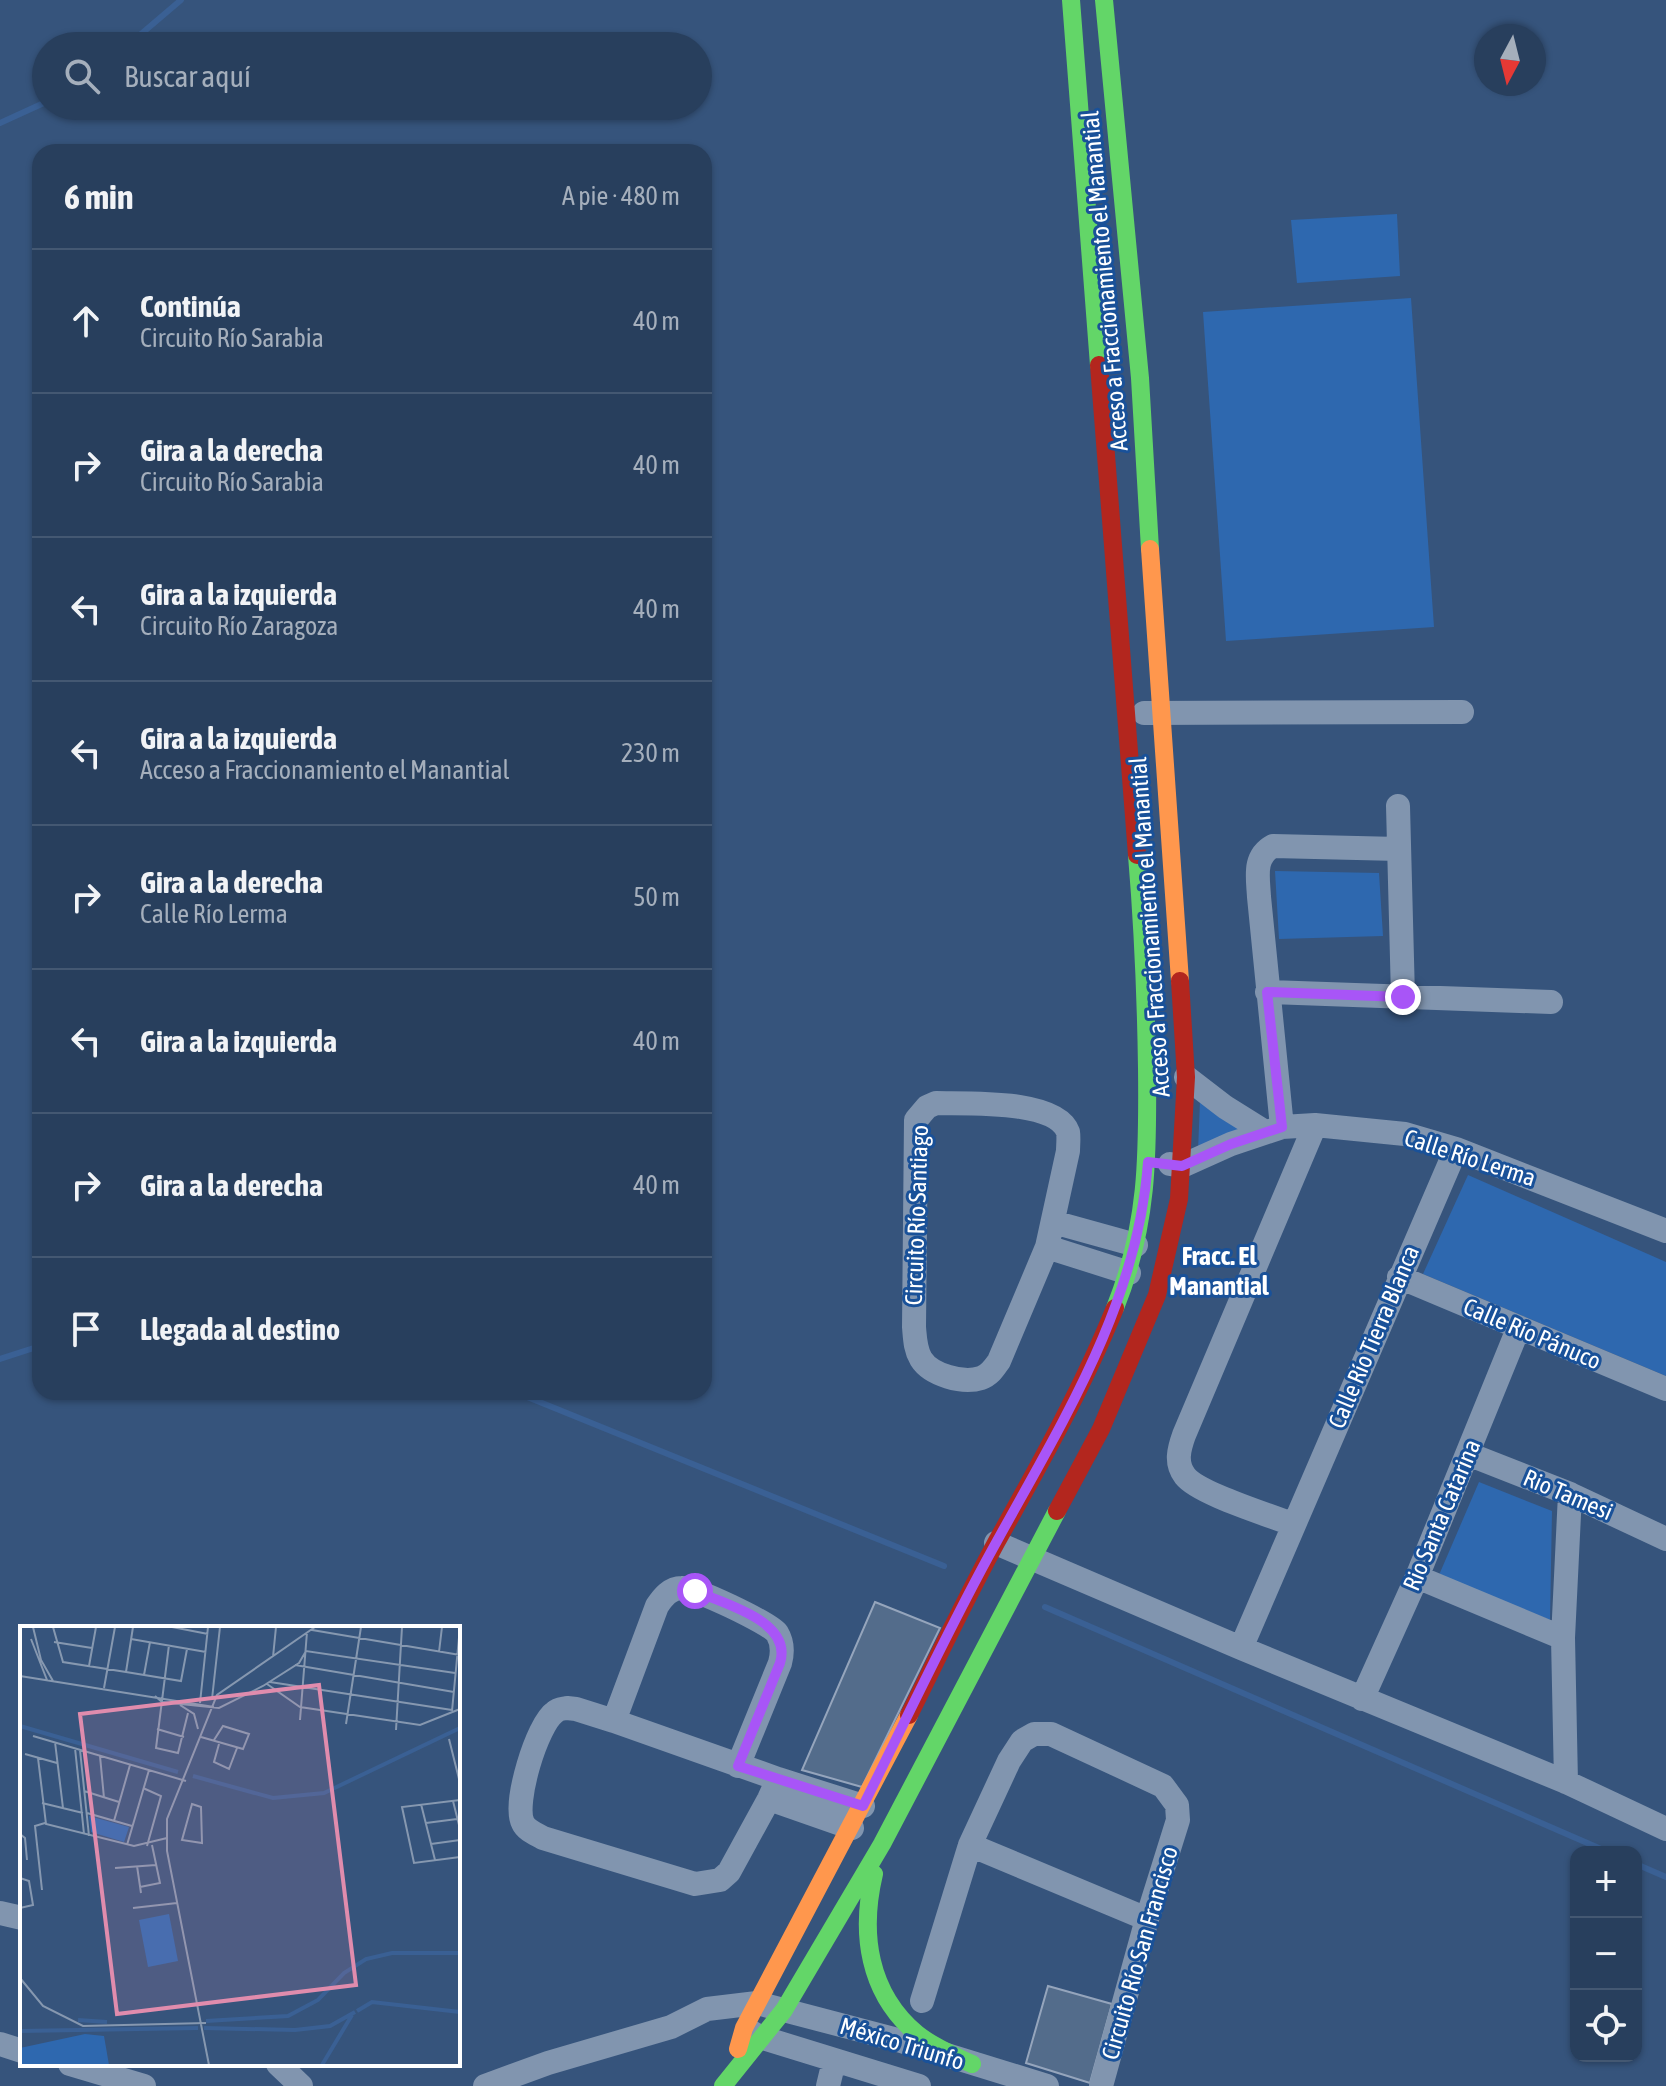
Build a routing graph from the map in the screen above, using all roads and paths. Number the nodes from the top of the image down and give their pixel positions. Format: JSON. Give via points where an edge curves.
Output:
{"nodes":[{"id":1,"x":1071,"y":0,"type":"edge"},
{"id":2,"x":1104,"y":0,"type":"edge"},
{"id":3,"x":1462,"y":712,"type":"dead end"},
{"id":4,"x":1127,"y":713,"type":"junction"},
{"id":5,"x":1160,"y":714,"type":"junction"},
{"id":6,"x":1398,"y":806,"type":"dead end"},
{"id":7,"x":1399,"y":849,"type":"junction"},
{"id":8,"x":1267,"y":992,"type":"junction"},
{"id":9,"x":1403,"y":997,"type":"junction"},
{"id":10,"x":1551,"y":1002,"type":"dead end"},
{"id":11,"x":1186,"y":1077,"type":"junction"},
{"id":12,"x":1315,"y":1125,"type":"junction"},
{"id":13,"x":1274,"y":1129,"type":"junction"},
{"id":14,"x":1456,"y":1149,"type":"junction"},
{"id":15,"x":1148,"y":1162,"type":"junction"},
{"id":16,"x":1182,"y":1166,"type":"junction"},
{"id":17,"x":1053,"y":1222,"type":"junction"},
{"id":18,"x":1666,"y":1231,"type":"edge"},
{"id":19,"x":1136,"y":1245,"type":"junction"},
{"id":20,"x":1047,"y":1247,"type":"junction"},
{"id":21,"x":1129,"y":1273,"type":"junction"},
{"id":22,"x":1399,"y":1277,"type":"junction"},
{"id":23,"x":1518,"y":1329,"type":"junction"},
{"id":24,"x":1666,"y":1389,"type":"edge"},
{"id":25,"x":1468,"y":1454,"type":"junction"},
{"id":26,"x":1570,"y":1494,"type":"junction"},
{"id":27,"x":1294,"y":1525,"type":"junction"},
{"id":28,"x":1666,"y":1539,"type":"edge"},
{"id":29,"x":996,"y":1543,"type":"junction"},
{"id":30,"x":1032,"y":1558,"type":"junction"},
{"id":31,"x":1417,"y":1577,"type":"junction"},
{"id":32,"x":1563,"y":1638,"type":"junction"},
{"id":33,"x":1241,"y":1648,"type":"junction"},
{"id":34,"x":1362,"y":1699,"type":"junction"},
{"id":35,"x":614,"y":1721,"type":"junction"},
{"id":36,"x":738,"y":1766,"type":"junction"},
{"id":37,"x":1566,"y":1782,"type":"junction"},
{"id":38,"x":774,"y":1789,"type":"junction"},
{"id":39,"x":863,"y":1806,"type":"junction"},
{"id":40,"x":852,"y":1828,"type":"junction"},
{"id":41,"x":1666,"y":1829,"type":"edge"},
{"id":42,"x":882,"y":1844,"type":"junction"},
{"id":43,"x":970,"y":1845,"type":"junction"},
{"id":44,"x":0,"y":1913,"type":"edge"},
{"id":45,"x":20,"y":1918,"type":"edge"},
{"id":46,"x":1147,"y":1919,"type":"junction"},
{"id":47,"x":922,"y":2001,"type":"dead end"},
{"id":48,"x":757,"y":2003,"type":"junction"},
{"id":49,"x":707,"y":2009,"type":"junction"},
{"id":50,"x":784,"y":2010,"type":"junction"},
{"id":51,"x":752,"y":2033,"type":"junction"},
{"id":52,"x":0,"y":2044,"type":"edge"},
{"id":53,"x":20,"y":2050,"type":"edge"},
{"id":54,"x":834,"y":2061,"type":"junction"},
{"id":55,"x":972,"y":2064,"type":"junction"},
{"id":56,"x":78,"y":2066,"type":"edge"},
{"id":57,"x":280,"y":2066,"type":"edge"},
{"id":58,"x":120,"y":2076,"type":"edge"},
{"id":59,"x":733,"y":2084,"type":"edge"},
{"id":60,"x":144,"y":2086,"type":"edge"},
{"id":61,"x":301,"y":2086,"type":"edge"},
{"id":62,"x":485,"y":2086,"type":"edge"},
{"id":63,"x":828,"y":2086,"type":"edge"},
{"id":64,"x":919,"y":2086,"type":"edge"},
{"id":65,"x":1047,"y":2086,"type":"edge"},
{"id":66,"x":1101,"y":2086,"type":"edge"}],
"edges":[{"from":1,"to":4,"type":"main road","name":"Acceso a Fraccionamiento el Manantial"},
{"from":2,"to":5,"type":"main road","name":"Acceso a Fraccionamiento el Manantial","via":[[1140,378]]},
{"from":3,"to":5,"type":"street"},
{"from":4,"to":5,"type":"street"},
{"from":4,"to":15,"type":"main road","name":"Acceso a Fraccionamiento el Manantial","via":[[1146,966]]},
{"from":5,"to":11,"type":"main road","name":"Acceso a Fraccionamiento el Manantial"},
{"from":6,"to":7,"type":"street"},
{"from":7,"to":8,"type":"street","via":[[1266,850],[1258,861]]},
{"from":7,"to":9,"type":"street"},
{"from":8,"to":9,"type":"street"},
{"from":8,"to":13,"type":"street"},
{"from":9,"to":10,"type":"street"},
{"from":11,"to":13,"type":"street","via":[[1225,1107]]},
{"from":11,"to":16,"type":"main road","name":"Acceso a Fraccionamiento el Manantial"},
{"from":12,"to":13,"type":"street","name":"Calle Río Lerma"},
{"from":12,"to":14,"type":"street","name":"Calle Río Lerma","via":[[1405,1134]]},
{"from":12,"to":27,"type":"street","via":[[1184,1435],[1178,1461],[1184,1475],[1201,1489]]},
{"from":13,"to":16,"type":"street","name":"Calle Río Lerma"},
{"from":14,"to":18,"type":"street","name":"Calle Río Lerma"},
{"from":14,"to":22,"type":"street","name":"Calle Río Tierra Blanca"},
{"from":15,"to":16,"type":"street"},
{"from":15,"to":19,"type":"main road","name":"Acceso a Fraccionamiento el Manantial"},
{"from":16,"to":30,"type":"main road","name":"Acceso a Fraccionamiento el Manantial","via":[[1157,1295],[1101,1429]]},
{"from":17,"to":19,"type":"street"},
{"from":17,"to":20,"type":"street","name":"Circuito Río Santiago"},
{"from":17,"to":20,"type":"street","name":"Circuito Río Santiago","via":[[1068,1151],[1068,1135],[1060,1122],[1046,1113],[997,1105],[936,1103],[921,1112],[916,1120],[914,1327],[926,1366],[960,1380],[991,1373]]},
{"from":19,"to":21,"type":"main road","name":"Acceso a Fraccionamiento el Manantial"},
{"from":20,"to":21,"type":"street"},
{"from":21,"to":29,"type":"main road","name":"Acceso a Fraccionamiento el Manantial","via":[[1090,1369]]},
{"from":22,"to":23,"type":"street","name":"Calle Río Pánuco"},
{"from":22,"to":27,"type":"street","name":"Calle Río Tierra Blanca"},
{"from":23,"to":24,"type":"street","name":"Calle Río Pánuco"},
{"from":23,"to":25,"type":"street","name":"Rio Santa Catarina"},
{"from":25,"to":26,"type":"street","name":"Rio Tamesi"},
{"from":25,"to":31,"type":"street","name":"Rio Santa Catarina"},
{"from":26,"to":28,"type":"street","name":"Rio Tamesi"},
{"from":26,"to":32,"type":"street"},
{"from":27,"to":33,"type":"street","name":"Calle Río Tierra Blanca"},
{"from":29,"to":30,"type":"street"},
{"from":29,"to":39,"type":"main road","name":"Acceso a Fraccionamiento el Manantial"},
{"from":30,"to":33,"type":"street"},
{"from":30,"to":42,"type":"main road","name":"Acceso a Fraccionamiento el Manantial"},
{"from":31,"to":32,"type":"street"},
{"from":31,"to":34,"type":"street","name":"Rio Santa Catarina"},
{"from":32,"to":37,"type":"street"},
{"from":33,"to":34,"type":"street"},
{"from":34,"to":37,"type":"street"},
{"from":35,"to":36,"type":"street"},
{"from":35,"to":36,"type":"street","via":[[657,1606],[673,1590],[689,1588],[767,1624],[783,1647]]},
{"from":35,"to":38,"type":"street","via":[[567,1708],[547,1720],[532,1751],[521,1810],[531,1831],[695,1884],[708,1883],[729,1872]]},
{"from":36,"to":38,"type":"street"},
{"from":37,"to":41,"type":"street"},
{"from":38,"to":39,"type":"street"},
{"from":38,"to":40,"type":"street"},
{"from":39,"to":40,"type":"main road","name":"Acceso a Fraccionamiento el Manantial"},
{"from":40,"to":48,"type":"main road","name":"Acceso a Fraccionamiento el Manantial"},
{"from":42,"to":50,"type":"main road","name":"Acceso a Fraccionamiento el Manantial"},
{"from":42,"to":55,"type":"main road","via":[[866,1898],[867,1948],[875,1974],[884,1995],[917,2035]]},
{"from":43,"to":46,"type":"street"},
{"from":43,"to":46,"type":"street","name":"Circuito Río San Francisco","via":[[1009,1761],[1022,1741],[1043,1732],[1163,1786],[1177,1805],[1178,1820]]},
{"from":43,"to":47,"type":"street"},
{"from":44,"to":45,"type":"street"},
{"from":46,"to":66,"type":"street","name":"Circuito Río San Francisco"},
{"from":48,"to":49,"type":"street"},
{"from":48,"to":50,"type":"street","name":"México Triunfo"},
{"from":48,"to":51,"type":"main road","name":"Acceso a Fraccionamiento el Manantial"},
{"from":49,"to":51,"type":"street","name":"México Triunfo"},
{"from":49,"to":62,"type":"street","via":[[671,2027]]},
{"from":50,"to":51,"type":"main road","name":"Acceso a Fraccionamiento el Manantial"},
{"from":50,"to":55,"type":"street","name":"México Triunfo"},
{"from":51,"to":54,"type":"street","name":"México Triunfo"},
{"from":51,"to":59,"type":"street"},
{"from":52,"to":53,"type":"street"},
{"from":54,"to":63,"type":"street"},
{"from":54,"to":64,"type":"street","name":"México Triunfo"},
{"from":55,"to":65,"type":"street","name":"México Triunfo"},
{"from":56,"to":58,"type":"street"},
{"from":57,"to":61,"type":"street"},
{"from":58,"to":60,"type":"street"}]}
